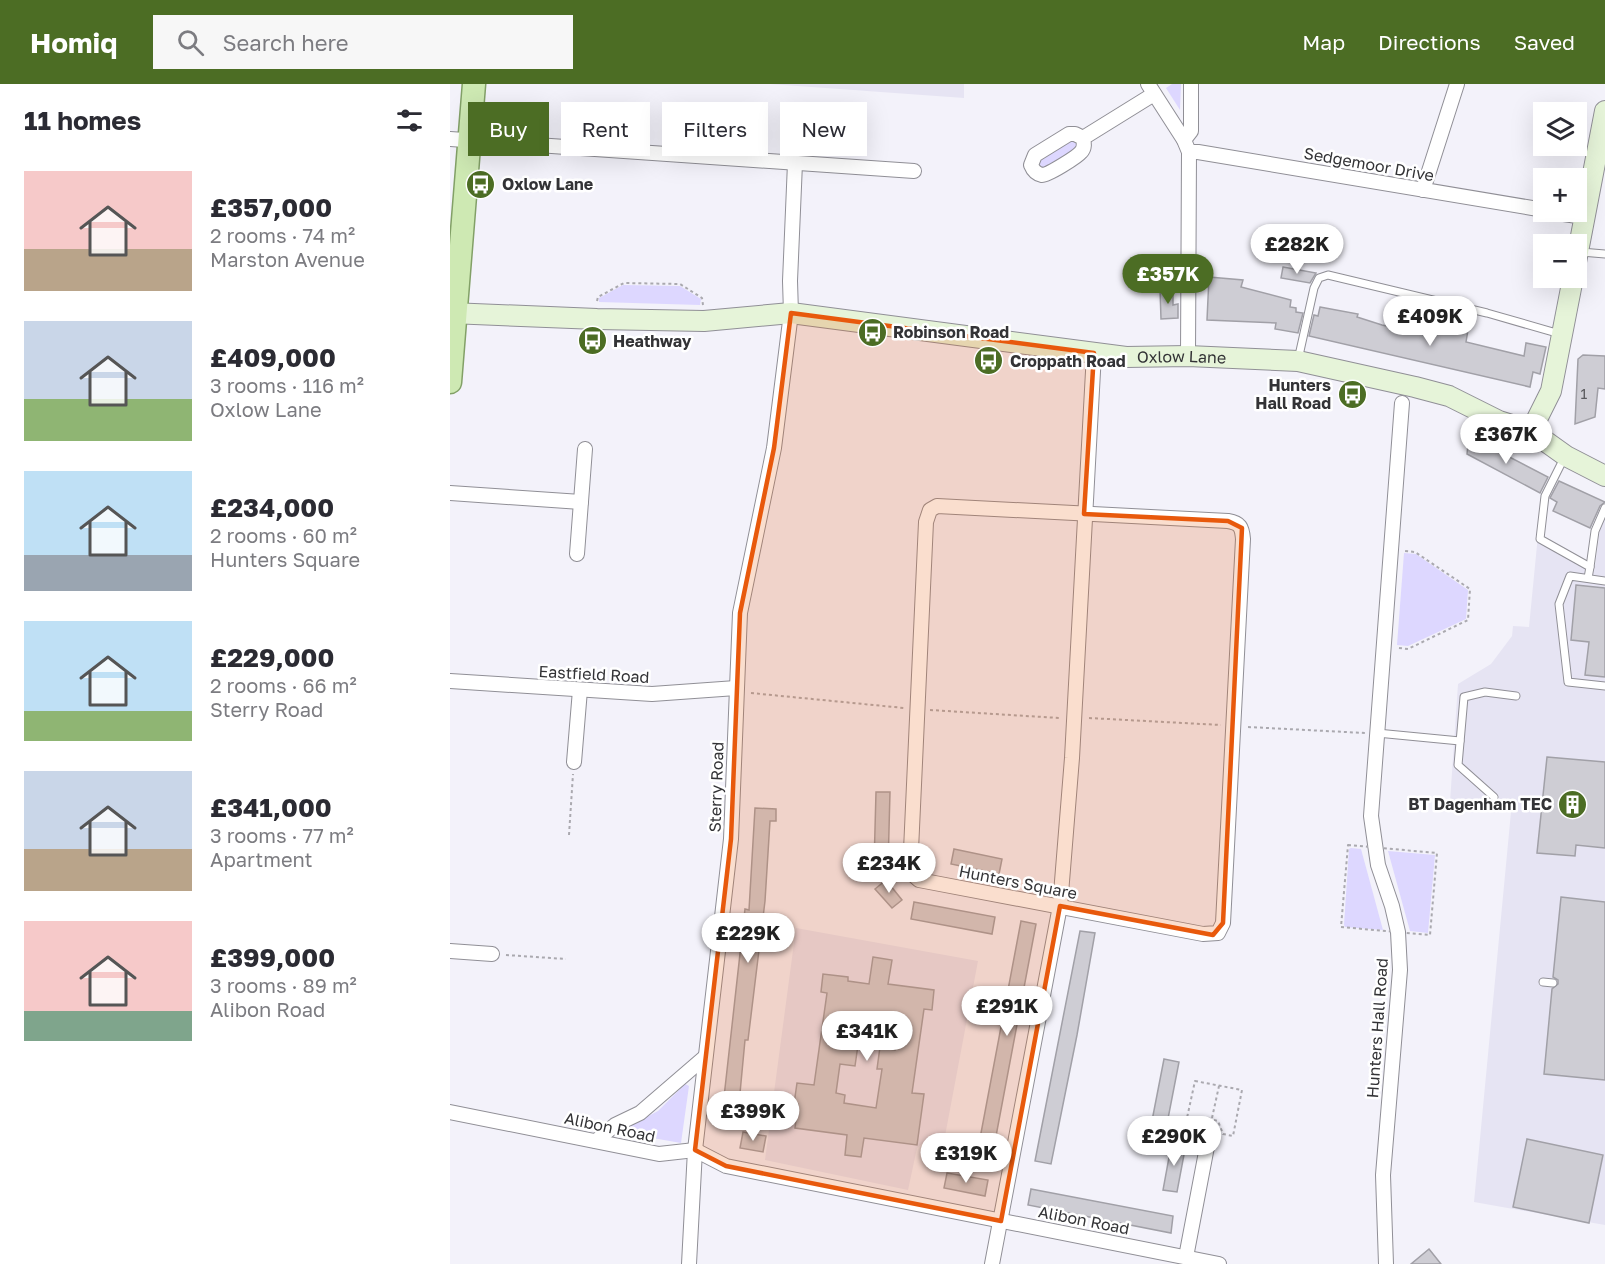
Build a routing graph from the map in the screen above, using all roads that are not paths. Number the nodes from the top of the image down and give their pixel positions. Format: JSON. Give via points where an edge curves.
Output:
{"nodes":[{"id":1,"x":474,"y":84,"type":"edge"},
{"id":2,"x":1191,"y":84,"type":"edge"},
{"id":3,"x":1456,"y":84,"type":"edge"},
{"id":4,"x":1151,"y":89,"type":"edge"},
{"id":5,"x":1605,"y":111,"type":"edge"},
{"id":6,"x":1083,"y":138,"type":"dead end"},
{"id":7,"x":460,"y":140,"type":"edge"},
{"id":8,"x":1187,"y":146,"type":"junction"},
{"id":9,"x":795,"y":163,"type":"junction"},
{"id":10,"x":1599,"y":169,"type":"edge"},
{"id":11,"x":914,"y":171,"type":"dead end"},
{"id":12,"x":1423,"y":190,"type":"junction"},
{"id":13,"x":1533,"y":208,"type":"edge"},
{"id":14,"x":1587,"y":208,"type":"edge"},
{"id":15,"x":1605,"y":254,"type":"edge"},
{"id":16,"x":1587,"y":255,"type":"edge"},
{"id":17,"x":1572,"y":288,"type":"edge"},
{"id":18,"x":452,"y":313,"type":"edge"},
{"id":19,"x":791,"y":313,"type":"junction"},
{"id":20,"x":1562,"y":335,"type":"junction"},
{"id":21,"x":1094,"y":353,"type":"junction"},
{"id":22,"x":1188,"y":356,"type":"junction"},
{"id":23,"x":1298,"y":361,"type":"junction"},
{"id":24,"x":450,"y":382,"type":"edge"},
{"id":25,"x":1402,"y":403,"type":"dead end"},
{"id":26,"x":1531,"y":431,"type":"junction"},
{"id":27,"x":585,"y":449,"type":"dead end"},
{"id":28,"x":1566,"y":456,"type":"junction"},
{"id":29,"x":1605,"y":476,"type":"edge"},
{"id":30,"x":450,"y":493,"type":"edge"},
{"id":31,"x":581,"y":502,"type":"junction"},
{"id":32,"x":1605,"y":507,"type":"edge"},
{"id":33,"x":1084,"y":514,"type":"junction"},
{"id":34,"x":577,"y":554,"type":"dead end"},
{"id":35,"x":1590,"y":567,"type":"junction"},
{"id":36,"x":1588,"y":578,"type":"junction"},
{"id":37,"x":1605,"y":580,"type":"edge"},
{"id":38,"x":450,"y":681,"type":"edge"},
{"id":39,"x":1605,"y":686,"type":"edge"},
{"id":40,"x":580,"y":690,"type":"junction"},
{"id":41,"x":736,"y":690,"type":"junction"},
{"id":42,"x":1515,"y":696,"type":"dead end"},
{"id":43,"x":1377,"y":733,"type":"junction"},
{"id":44,"x":1460,"y":741,"type":"junction"},
{"id":45,"x":574,"y":762,"type":"road end"},
{"id":46,"x":1494,"y":797,"type":"dead end"},
{"id":47,"x":1060,"y":906,"type":"junction"},
{"id":48,"x":450,"y":951,"type":"edge"},
{"id":49,"x":492,"y":954,"type":"road end"},
{"id":50,"x":1543,"y":982,"type":"dead end"},
{"id":51,"x":1553,"y":983,"type":"dead end"},
{"id":52,"x":705,"y":1057,"type":"junction"},
{"id":53,"x":450,"y":1112,"type":"edge"},
{"id":54,"x":1211,"y":1125,"type":"road end"},
{"id":55,"x":596,"y":1141,"type":"junction"},
{"id":56,"x":695,"y":1150,"type":"junction"},
{"id":57,"x":1001,"y":1221,"type":"junction"},
{"id":58,"x":1186,"y":1257,"type":"junction"},
{"id":59,"x":689,"y":1264,"type":"edge"},
{"id":60,"x":992,"y":1264,"type":"edge"},
{"id":61,"x":1219,"y":1264,"type":"edge"},
{"id":62,"x":1386,"y":1264,"type":"edge"}],
"edges":[{"from":1,"to":7,"type":"main road"},
{"from":2,"to":8,"type":"street","via":[[1191,131]]},
{"from":3,"to":12,"type":"street"},
{"from":4,"to":6,"type":"street"},
{"from":4,"to":8,"type":"street"},
{"from":5,"to":10,"type":"street"},
{"from":7,"to":9,"type":"street"},
{"from":7,"to":18,"type":"main road"},
{"from":8,"to":12,"type":"street","name":"Sedgemoor Drive","via":[[1209,154]]},
{"from":8,"to":22,"type":"street"},
{"from":9,"to":11,"type":"street"},
{"from":9,"to":19,"type":"street"},
{"from":10,"to":14,"type":"street"},
{"from":12,"to":13,"type":"street","name":"Sedgemoor Drive"},
{"from":15,"to":16,"type":"lane"},
{"from":17,"to":20,"type":"street"},
{"from":18,"to":19,"type":"street","name":"Oxlow Lane","via":[[704,321]]},
{"from":18,"to":24,"type":"main road"},
{"from":19,"to":21,"type":"street","name":"Oxlow Lane"},
{"from":19,"to":41,"type":"street","name":"Sterry Road","via":[[774,448],[740,613]]},
{"from":20,"to":23,"type":"lane","via":[[1328,275],[1319,278],[1314,288]]},
{"from":20,"to":26,"type":"street","via":[[1551,391]]},
{"from":21,"to":22,"type":"street","name":"Oxlow Lane"},
{"from":21,"to":33,"type":"street"},
{"from":22,"to":23,"type":"street","name":"Oxlow Lane"},
{"from":23,"to":26,"type":"street","name":"Oxlow Lane","via":[[1449,396],[1498,421]]},
{"from":25,"to":43,"type":"street","name":"Hunters Hall Road"},
{"from":26,"to":28,"type":"street","name":"Oxlow Lane"},
{"from":27,"to":31,"type":"street"},
{"from":28,"to":29,"type":"street","name":"Oxlow Lane"},
{"from":28,"to":35,"type":"lane","via":[[1545,496],[1540,539]]},
{"from":30,"to":31,"type":"street"},
{"from":31,"to":34,"type":"street"},
{"from":32,"to":35,"type":"lane","via":[[1595,531]]},
{"from":33,"to":47,"type":"street"},
{"from":33,"to":47,"type":"street","name":"Hunters Square","via":[[937,506],[930,510],[926,522],[910,872],[919,880]]},
{"from":33,"to":47,"type":"street","name":"Hunters Square","via":[[1228,520],[1242,528],[1222,923],[1218,933],[1203,934]]},
{"from":35,"to":36,"type":"lane"},
{"from":36,"to":37,"type":"lane"},
{"from":36,"to":39,"type":"lane","via":[[1570,576],[1559,604],[1568,682]]},
{"from":38,"to":40,"type":"street","name":"Eastfield Road"},
{"from":40,"to":41,"type":"street","name":"Eastfield Road","via":[[652,694]]},
{"from":40,"to":45,"type":"street"},
{"from":41,"to":52,"type":"street","name":"Sterry Road","via":[[731,839]]},
{"from":42,"to":44,"type":"lane","via":[[1485,692],[1464,697]]},
{"from":43,"to":44,"type":"lane"},
{"from":43,"to":62,"type":"street","name":"Hunters Hall Road","via":[[1371,816],[1378,865],[1398,932],[1400,970],[1383,1175]]},
{"from":44,"to":46,"type":"lane","via":[[1458,765]]},
{"from":47,"to":57,"type":"street"},
{"from":48,"to":49,"type":"street"},
{"from":50,"to":51,"type":"lane"},
{"from":52,"to":55,"type":"street","via":[[640,1113],[615,1125]]},
{"from":52,"to":56,"type":"street","name":"Sterry Road"},
{"from":53,"to":55,"type":"street","name":"Alibon Road"},
{"from":54,"to":58,"type":"street"},
{"from":55,"to":56,"type":"street","name":"Alibon Road","via":[[659,1154]]},
{"from":56,"to":57,"type":"street","name":"Alibon Road","via":[[726,1166]]},
{"from":56,"to":59,"type":"street","name":"Sterry Road"},
{"from":57,"to":58,"type":"street","name":"Alibon Road"},
{"from":57,"to":60,"type":"street"},
{"from":58,"to":61,"type":"street","name":"Alibon Road"}]}
